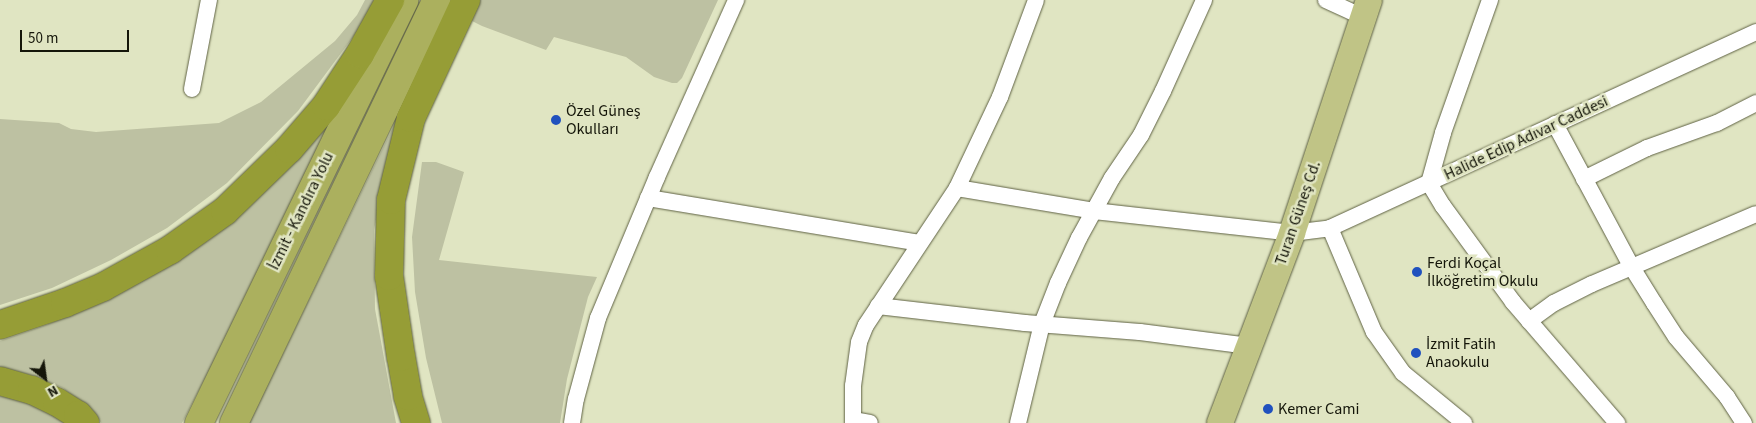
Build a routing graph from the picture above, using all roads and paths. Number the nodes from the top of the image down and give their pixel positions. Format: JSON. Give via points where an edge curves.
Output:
{"nodes":[{"id":1,"x":209,"y":0,"type":"edge"},
{"id":2,"x":390,"y":0,"type":"edge"},
{"id":3,"x":404,"y":0,"type":"edge"},
{"id":4,"x":438,"y":0,"type":"edge"},
{"id":5,"x":466,"y":0,"type":"edge"},
{"id":6,"x":736,"y":0,"type":"edge"},
{"id":7,"x":1036,"y":0,"type":"edge"},
{"id":8,"x":1204,"y":0,"type":"edge"},
{"id":9,"x":1326,"y":0,"type":"edge"},
{"id":10,"x":1490,"y":0,"type":"edge"},
{"id":11,"x":1366,"y":9,"type":"edge"},
{"id":12,"x":1756,"y":32,"type":"edge"},
{"id":13,"x":192,"y":89,"type":"dead end"},
{"id":14,"x":1756,"y":103,"type":"edge"},
{"id":15,"x":1555,"y":124,"type":"junction"},
{"id":16,"x":1584,"y":179,"type":"junction"},
{"id":17,"x":1429,"y":183,"type":"junction"},
{"id":18,"x":957,"y":188,"type":"junction"},
{"id":19,"x":648,"y":198,"type":"junction"},
{"id":20,"x":1094,"y":211,"type":"junction"},
{"id":21,"x":1756,"y":214,"type":"edge"},
{"id":22,"x":1330,"y":228,"type":"junction"},
{"id":23,"x":1292,"y":233,"type":"junction"},
{"id":24,"x":919,"y":243,"type":"junction"},
{"id":25,"x":1631,"y":266,"type":"junction"},
{"id":26,"x":878,"y":306,"type":"junction"},
{"id":27,"x":1529,"y":320,"type":"junction"},
{"id":28,"x":1042,"y":324,"type":"junction"},
{"id":29,"x":0,"y":325,"type":"edge"},
{"id":30,"x":1249,"y":346,"type":"junction"},
{"id":31,"x":0,"y":382,"type":"edge"},
{"id":32,"x":853,"y":421,"type":"edge"},
{"id":33,"x":86,"y":423,"type":"edge"},
{"id":34,"x":199,"y":423,"type":"edge"},
{"id":35,"x":234,"y":423,"type":"edge"},
{"id":36,"x":416,"y":423,"type":"edge"},
{"id":37,"x":572,"y":423,"type":"edge"},
{"id":38,"x":870,"y":423,"type":"edge"},
{"id":39,"x":1018,"y":423,"type":"edge"},
{"id":40,"x":1220,"y":423,"type":"edge"},
{"id":41,"x":1464,"y":423,"type":"edge"},
{"id":42,"x":1617,"y":423,"type":"edge"},
{"id":43,"x":1744,"y":423,"type":"edge"}],
"edges":[{"from":1,"to":13,"type":"street"},
{"from":2,"to":29,"type":"highway","via":[[326,106],[225,211],[170,250],[103,287]]},
{"from":3,"to":34,"type":"highway","name":"İzmit - Kandıra Yolu"},
{"from":4,"to":35,"type":"highway","name":"İzmit - Kandıra Yolu"},
{"from":5,"to":36,"type":"highway","via":[[411,118],[391,200],[390,276],[402,365]]},
{"from":6,"to":19,"type":"street"},
{"from":7,"to":18,"type":"street","via":[[1000,97]]},
{"from":8,"to":20,"type":"street","via":[[1141,135]]},
{"from":9,"to":11,"type":"street"},
{"from":10,"to":17,"type":"street","via":[[1443,133]]},
{"from":11,"to":23,"type":"main road","name":"Turan Güneş Cd."},
{"from":12,"to":15,"type":"street","name":"Halide Edip Adıvar Caddesi"},
{"from":14,"to":16,"type":"street","via":[[1716,123],[1620,160]]},
{"from":15,"to":16,"type":"street"},
{"from":15,"to":17,"type":"street","name":"Halide Edip Adıvar Caddesi"},
{"from":16,"to":25,"type":"street"},
{"from":17,"to":22,"type":"street","name":"Halide Edip Adıvar Caddesi"},
{"from":17,"to":27,"type":"street","via":[[1442,206]]},
{"from":18,"to":20,"type":"street","name":"Halide Edip Adıvar Caddesi"},
{"from":18,"to":24,"type":"street"},
{"from":19,"to":24,"type":"street"},
{"from":19,"to":37,"type":"street","via":[[598,318]]},
{"from":20,"to":23,"type":"street","name":"Halide Edip Adıvar Caddesi"},
{"from":20,"to":28,"type":"street"},
{"from":21,"to":25,"type":"street"},
{"from":22,"to":23,"type":"street","name":"Halide Edip Adıvar Caddesi"},
{"from":22,"to":41,"type":"street","via":[[1374,332],[1403,373]]},
{"from":23,"to":30,"type":"main road","name":"Turan Güneş Cd."},
{"from":24,"to":26,"type":"street"},
{"from":25,"to":27,"type":"street","via":[[1554,303]]},
{"from":25,"to":43,"type":"street","via":[[1676,337],[1727,397]]},
{"from":26,"to":28,"type":"street"},
{"from":26,"to":32,"type":"street","via":[[860,342],[853,386]]},
{"from":27,"to":42,"type":"street"},
{"from":28,"to":30,"type":"street"},
{"from":28,"to":39,"type":"street"},
{"from":30,"to":40,"type":"main road","name":"Turan Güneş Cd."},
{"from":31,"to":33,"type":"highway","via":[[32,390],[57,402]]},
{"from":32,"to":38,"type":"street"}]}
